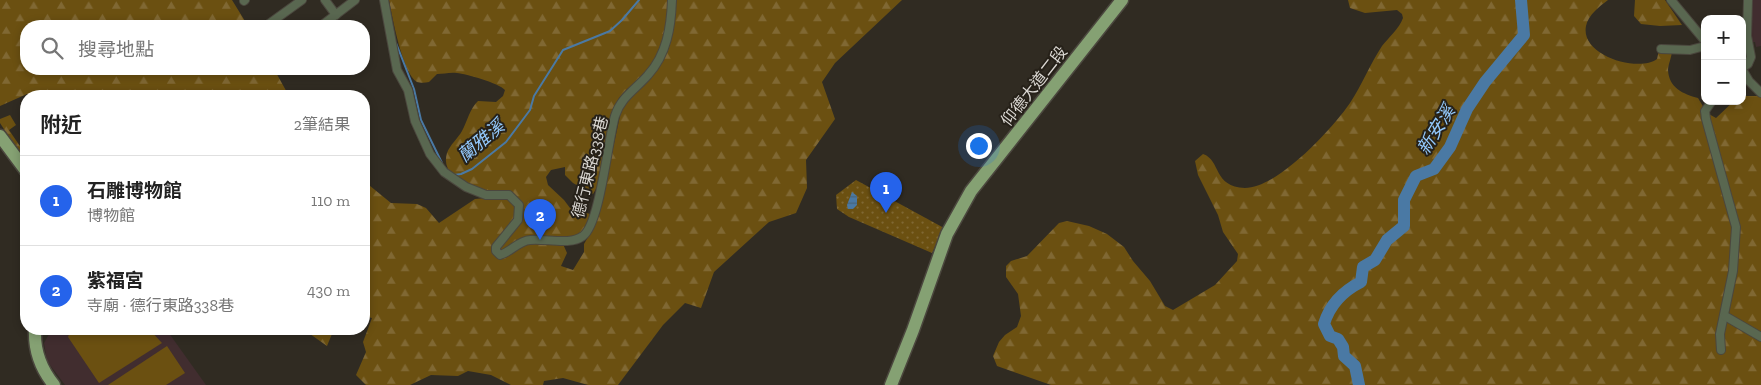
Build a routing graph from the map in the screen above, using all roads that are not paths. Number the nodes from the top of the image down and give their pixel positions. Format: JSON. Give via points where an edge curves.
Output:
{"nodes":[{"id":1,"x":302,"y":0,"type":"edge"},
{"id":2,"x":325,"y":0,"type":"edge"},
{"id":3,"x":355,"y":0,"type":"edge"},
{"id":4,"x":384,"y":0,"type":"edge"},
{"id":5,"x":672,"y":0,"type":"edge"},
{"id":6,"x":1122,"y":0,"type":"edge"},
{"id":7,"x":1671,"y":0,"type":"edge"},
{"id":8,"x":1748,"y":0,"type":"edge"},
{"id":9,"x":336,"y":15,"type":"junction"},
{"id":10,"x":274,"y":20,"type":"edge"},
{"id":11,"x":329,"y":20,"type":"edge"},
{"id":12,"x":1701,"y":36,"type":"edge"},
{"id":13,"x":1701,"y":47,"type":"edge"},
{"id":14,"x":1661,"y":48,"type":"dead end"},
{"id":15,"x":1746,"y":66,"type":"edge"},
{"id":16,"x":1746,"y":75,"type":"edge"},
{"id":17,"x":1761,"y":93,"type":"edge"},
{"id":18,"x":1709,"y":105,"type":"edge"},
{"id":19,"x":0,"y":136,"type":"edge"},
{"id":20,"x":20,"y":163,"type":"edge"},
{"id":21,"x":1725,"y":316,"type":"junction"},
{"id":22,"x":36,"y":335,"type":"edge"},
{"id":23,"x":42,"y":335,"type":"edge"},
{"id":24,"x":1761,"y":337,"type":"edge"},
{"id":25,"x":37,"y":350,"type":"junction"},
{"id":26,"x":1721,"y":350,"type":"dead end"},
{"id":27,"x":54,"y":385,"type":"edge"},
{"id":28,"x":891,"y":385,"type":"edge"}],
"edges":[{"from":1,"to":10,"type":"street"},
{"from":2,"to":9,"type":"street"},
{"from":3,"to":9,"type":"street"},
{"from":4,"to":5,"type":"street","name":"德行東路338巷","via":[[397,70],[408,90],[415,121],[430,154],[444,172],[466,187],[486,194],[509,195],[517,201],[520,216],[496,247],[498,254],[530,240],[571,240],[583,236],[596,208],[616,114],[629,91],[652,70],[665,48]]},
{"from":6,"to":28,"type":"main road","name":"仰德大道二段","via":[[971,191],[947,234]]},
{"from":7,"to":12,"type":"street"},
{"from":8,"to":15,"type":"street","via":[[1747,36],[1751,57]]},
{"from":9,"to":11,"type":"street"},
{"from":13,"to":14,"type":"street","via":[[1690,50]]},
{"from":16,"to":17,"type":"street"},
{"from":18,"to":21,"type":"street","via":[[1705,111],[1706,119],[1736,227],[1735,257]]},
{"from":19,"to":20,"type":"main road"},
{"from":21,"to":24,"type":"street"},
{"from":21,"to":26,"type":"street","via":[[1720,334]]},
{"from":22,"to":25,"type":"main road"},
{"from":23,"to":25,"type":"main road"},
{"from":25,"to":27,"type":"main road","via":[[45,374]]}]}
